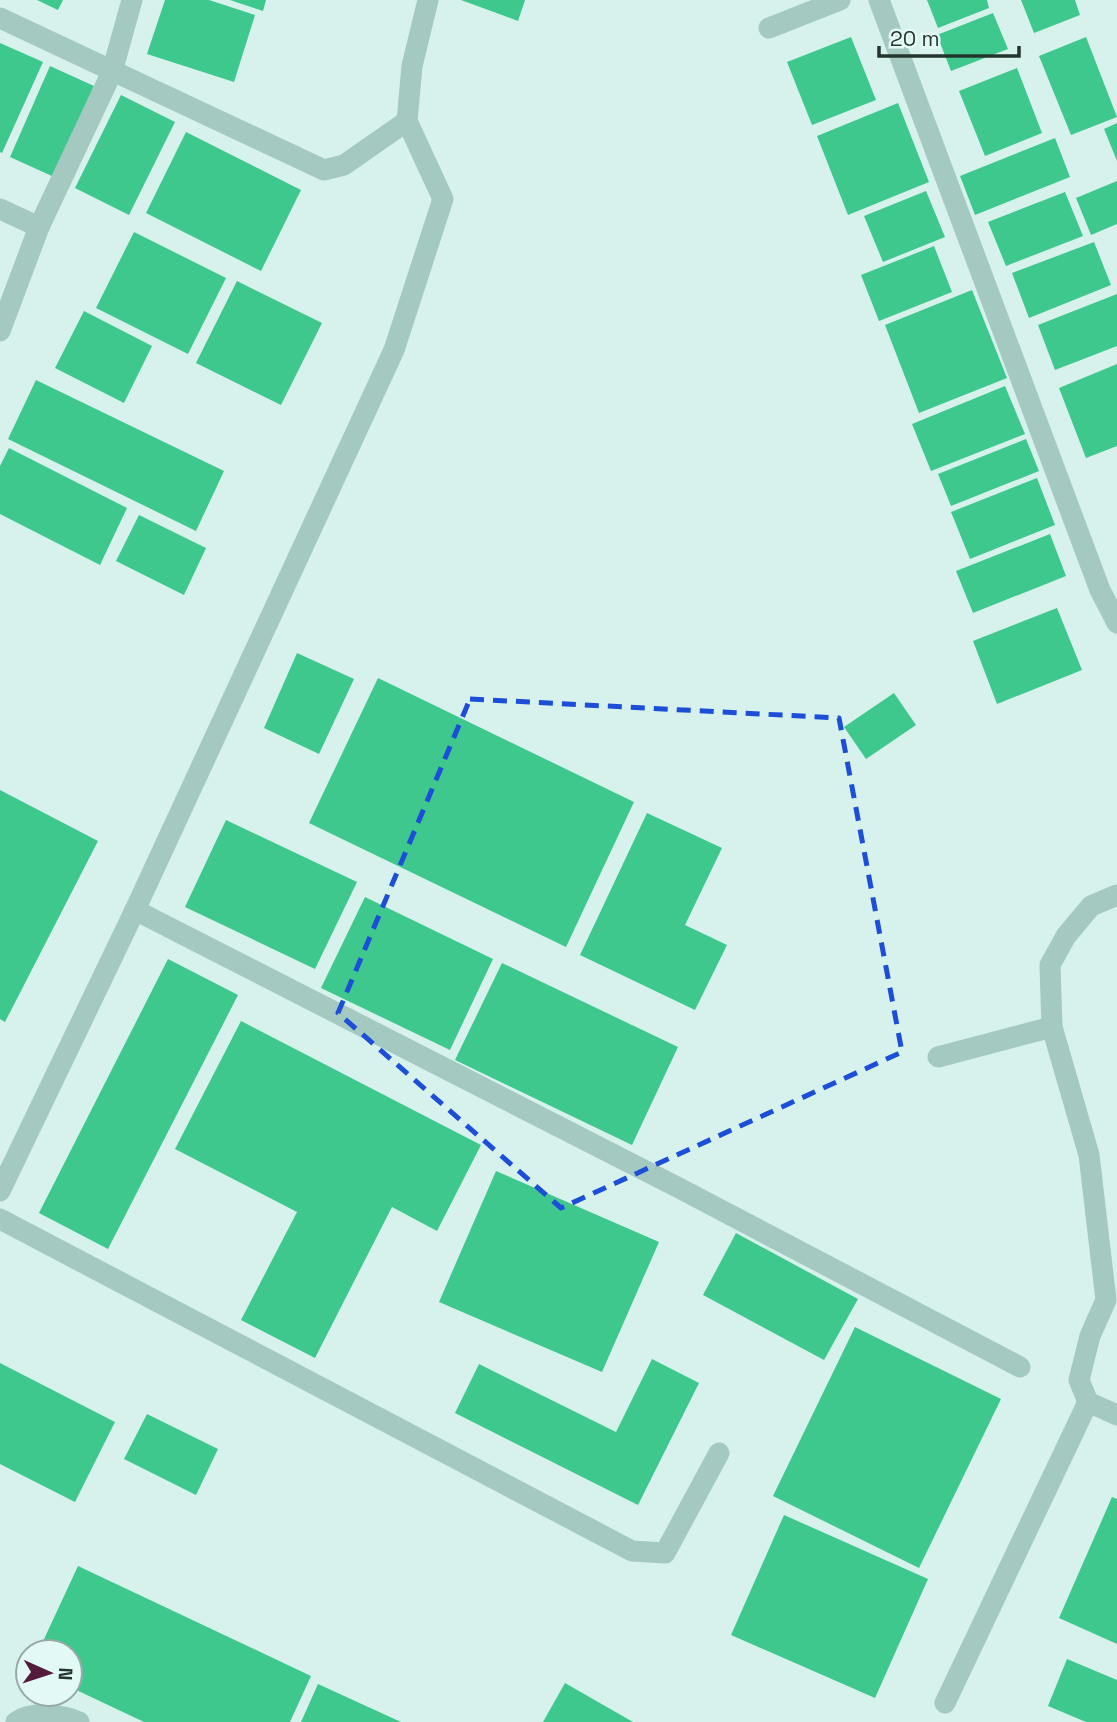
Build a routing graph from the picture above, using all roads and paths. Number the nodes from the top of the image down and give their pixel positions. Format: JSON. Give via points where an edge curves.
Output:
{"nodes":[{"id":1,"x":132,"y":0,"type":"edge"},
{"id":2,"x":428,"y":0,"type":"edge"},
{"id":3,"x":840,"y":0,"type":"edge"},
{"id":4,"x":879,"y":0,"type":"edge"},
{"id":5,"x":0,"y":18,"type":"edge"},
{"id":6,"x":769,"y":28,"type":"dead end"},
{"id":7,"x":112,"y":72,"type":"junction"},
{"id":8,"x":407,"y":121,"type":"junction"},
{"id":9,"x":0,"y":208,"type":"edge"},
{"id":10,"x":38,"y":227,"type":"junction"},
{"id":11,"x":0,"y":331,"type":"edge"},
{"id":12,"x":1117,"y":623,"type":"edge"},
{"id":13,"x":1117,"y":894,"type":"edge"},
{"id":14,"x":135,"y":910,"type":"junction"},
{"id":15,"x":1052,"y":1027,"type":"junction"},
{"id":16,"x":938,"y":1057,"type":"dead end"},
{"id":17,"x":0,"y":1191,"type":"edge"},
{"id":18,"x":0,"y":1219,"type":"edge"},
{"id":19,"x":1020,"y":1367,"type":"dead end"},
{"id":20,"x":1088,"y":1402,"type":"junction"},
{"id":21,"x":1117,"y":1415,"type":"edge"},
{"id":22,"x":719,"y":1452,"type":"dead end"},
{"id":23,"x":945,"y":1703,"type":"dead end"},
{"id":24,"x":16,"y":1722,"type":"edge"},
{"id":25,"x":79,"y":1722,"type":"edge"}],
"edges":[{"from":1,"to":7,"type":"street"},
{"from":2,"to":8,"type":"street","via":[[412,66]]},
{"from":3,"to":6,"type":"street"},
{"from":4,"to":12,"type":"street","via":[[1100,590]]},
{"from":5,"to":7,"type":"street"},
{"from":7,"to":8,"type":"street","via":[[324,170],[344,165]]},
{"from":7,"to":10,"type":"street"},
{"from":8,"to":14,"type":"street","via":[[443,199],[394,350]]},
{"from":9,"to":10,"type":"street"},
{"from":10,"to":11,"type":"street"},
{"from":13,"to":15,"type":"street","via":[[1091,906],[1050,965]]},
{"from":14,"to":17,"type":"street"},
{"from":14,"to":19,"type":"street"},
{"from":15,"to":16,"type":"street"},
{"from":15,"to":20,"type":"street","via":[[1089,1155],[1106,1300],[1090,1336],[1079,1380]]},
{"from":18,"to":22,"type":"street","via":[[632,1551],[665,1553]]},
{"from":20,"to":21,"type":"street"},
{"from":20,"to":23,"type":"street"},
{"from":24,"to":25,"type":"street","via":[[23,1717],[47,1716]]}]}
